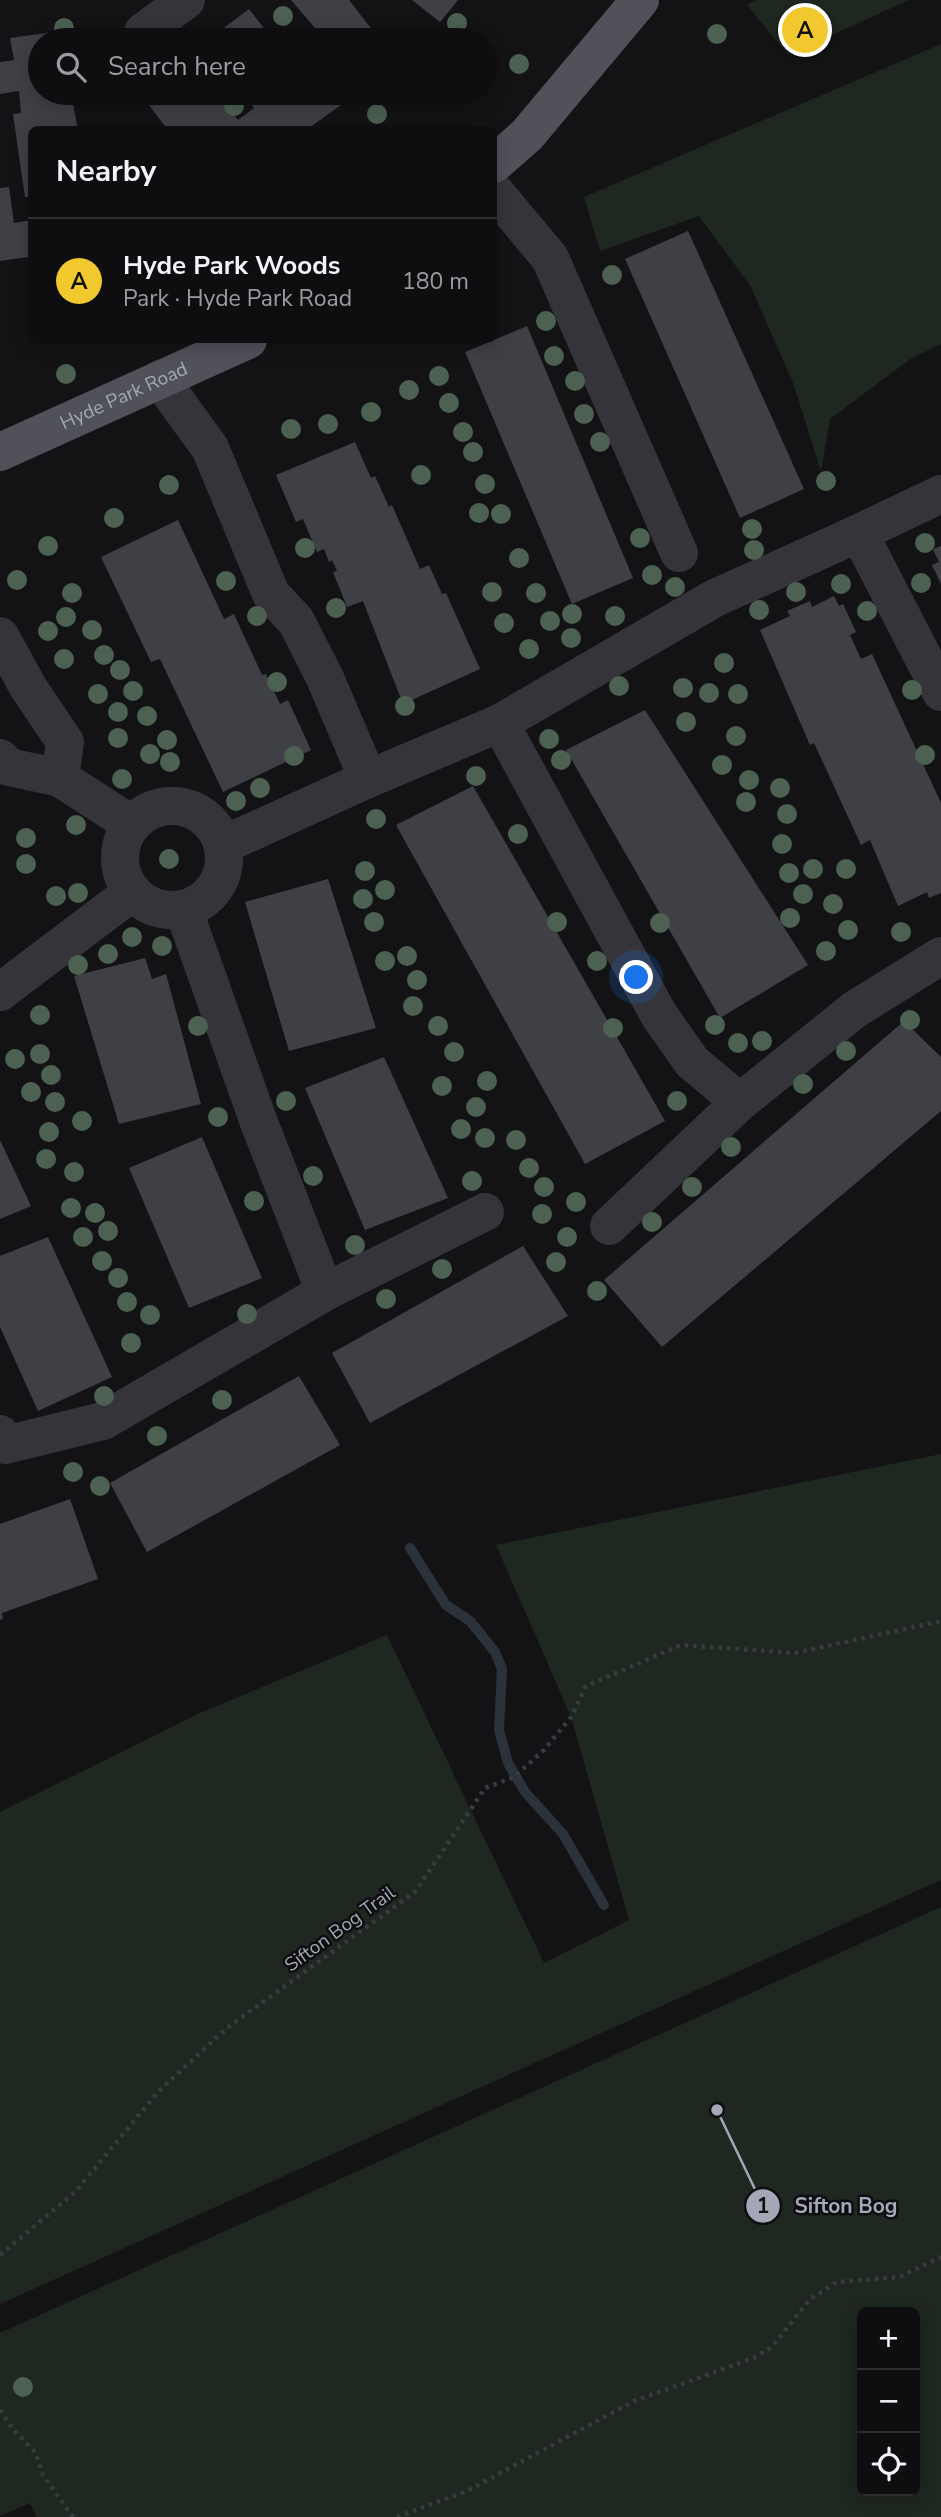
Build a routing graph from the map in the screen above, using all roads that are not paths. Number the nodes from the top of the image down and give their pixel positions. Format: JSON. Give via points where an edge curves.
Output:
{"nodes":[{"id":1,"x":186,"y":0,"type":"edge"},
{"id":2,"x":640,"y":0,"type":"edge"},
{"id":3,"x":148,"y":28,"type":"edge"},
{"id":4,"x":497,"y":161,"type":"edge"},
{"id":5,"x":497,"y":195,"type":"edge"},
{"id":6,"x":241,"y":343,"type":"edge"},
{"id":7,"x":160,"y":379,"type":"junction"},
{"id":8,"x":0,"y":453,"type":"edge"},
{"id":9,"x":941,"y":494,"type":"edge"},
{"id":10,"x":859,"y":533,"type":"junction"},
{"id":11,"x":679,"y":553,"type":"dead end"},
{"id":12,"x":0,"y":636,"type":"edge"},
{"id":13,"x":941,"y":692,"type":"edge"},
{"id":14,"x":499,"y":723,"type":"junction"},
{"id":15,"x":0,"y":758,"type":"edge"},
{"id":16,"x":60,"y":778,"type":"junction"},
{"id":17,"x":369,"y":779,"type":"junction"},
{"id":18,"x":131,"y":824,"type":"junction"},
{"id":19,"x":225,"y":844,"type":"junction"},
{"id":20,"x":131,"y":893,"type":"junction"},
{"id":21,"x":184,"y":911,"type":"junction"},
{"id":22,"x":941,"y":956,"type":"edge"},
{"id":23,"x":0,"y":992,"type":"edge"},
{"id":24,"x":740,"y":1102,"type":"junction"},
{"id":25,"x":485,"y":1212,"type":"dead end"},
{"id":26,"x":608,"y":1226,"type":"dead end"},
{"id":27,"x":325,"y":1293,"type":"junction"},
{"id":28,"x":2,"y":1443,"type":"edge"}],
"edges":[{"from":1,"to":3,"type":"lane"},
{"from":2,"to":4,"type":"main road","via":[[527,135]]},
{"from":5,"to":11,"type":"lane","via":[[550,258]]},
{"from":6,"to":7,"type":"main road","name":"Hyde Park Road"},
{"from":7,"to":8,"type":"main road","name":"Hyde Park Road"},
{"from":7,"to":17,"type":"lane","via":[[210,448],[271,593],[296,621]]},
{"from":9,"to":10,"type":"lane"},
{"from":10,"to":13,"type":"lane"},
{"from":10,"to":14,"type":"lane","via":[[715,598]]},
{"from":12,"to":16,"type":"lane","via":[[65,742]]},
{"from":14,"to":17,"type":"lane"},
{"from":14,"to":24,"type":"lane","via":[[659,1015],[692,1062]]},
{"from":15,"to":16,"type":"lane","via":[[9,767]]},
{"from":16,"to":18,"type":"lane"},
{"from":17,"to":19,"type":"lane"},
{"from":18,"to":19,"type":"lane","via":[[164,805],[177,807],[202,813]]},
{"from":18,"to":20,"type":"lane","via":[[118,859]]},
{"from":19,"to":21,"type":"lane","via":[[219,886]]},
{"from":20,"to":21,"type":"lane","via":[[155,910]]},
{"from":20,"to":23,"type":"lane"},
{"from":21,"to":27,"type":"lane"},
{"from":22,"to":24,"type":"lane","via":[[854,1010]]},
{"from":24,"to":26,"type":"lane"},
{"from":25,"to":27,"type":"lane"},
{"from":27,"to":28,"type":"lane","via":[[103,1421]]}]}
